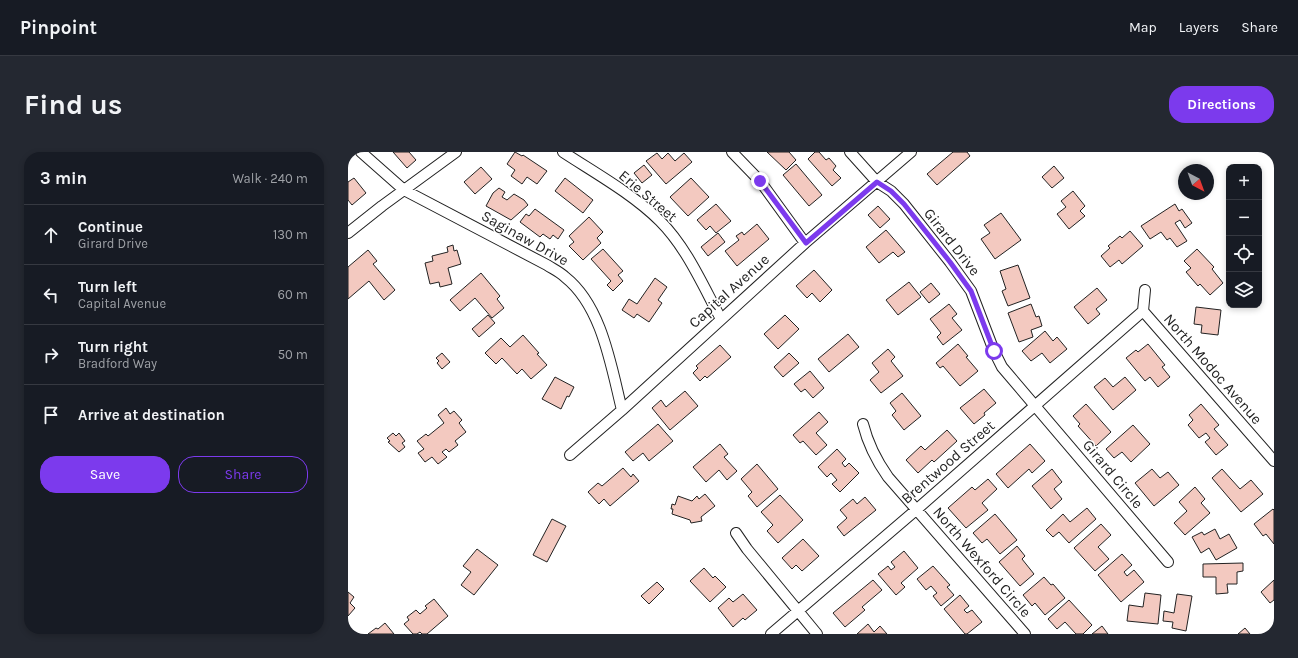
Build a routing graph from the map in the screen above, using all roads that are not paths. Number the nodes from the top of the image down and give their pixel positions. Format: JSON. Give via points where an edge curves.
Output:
{"nodes":[{"id":1,"x":361,"y":152,"type":"edge"},
{"id":2,"x":456,"y":152,"type":"edge"},
{"id":3,"x":563,"y":152,"type":"edge"},
{"id":4,"x":732,"y":152,"type":"edge"},
{"id":5,"x":850,"y":152,"type":"edge"},
{"id":6,"x":911,"y":152,"type":"edge"},
{"id":7,"x":877,"y":182,"type":"junction"},
{"id":8,"x":404,"y":190,"type":"junction"},
{"id":9,"x":348,"y":233,"type":"edge"},
{"id":10,"x":806,"y":243,"type":"junction"},
{"id":11,"x":1145,"y":290,"type":"dead end"},
{"id":12,"x":1143,"y":312,"type":"junction"},
{"id":13,"x":721,"y":319,"type":"junction"},
{"id":14,"x":1036,"y":406,"type":"junction"},
{"id":15,"x":622,"y":410,"type":"junction"},
{"id":16,"x":863,"y":424,"type":"dead end"},
{"id":17,"x":570,"y":455,"type":"dead end"},
{"id":18,"x":1274,"y":462,"type":"edge"},
{"id":19,"x":916,"y":510,"type":"junction"},
{"id":20,"x":736,"y":533,"type":"dead end"},
{"id":21,"x":1168,"y":562,"type":"dead end"},
{"id":22,"x":798,"y":612,"type":"junction"},
{"id":23,"x":772,"y":634,"type":"edge"},
{"id":24,"x":817,"y":634,"type":"edge"},
{"id":25,"x":1025,"y":634,"type":"edge"}],
"edges":[{"from":1,"to":8,"type":"street","name":"Saginaw Drive"},
{"from":2,"to":8,"type":"street"},
{"from":3,"to":13,"type":"street","name":"Erie Street","via":[[608,181],[660,221],[687,257]]},
{"from":4,"to":10,"type":"street","via":[[760,181]]},
{"from":5,"to":7,"type":"street","name":"Girard Drive"},
{"from":6,"to":7,"type":"street","name":"Capital Avenue"},
{"from":7,"to":10,"type":"street","name":"Capital Avenue"},
{"from":7,"to":14,"type":"street","name":"Girard Drive","via":[[904,204],[950,262],[976,303],[1002,367]]},
{"from":8,"to":9,"type":"street"},
{"from":8,"to":15,"type":"street","name":"Saginaw Drive","via":[[547,265],[577,289],[599,327]]},
{"from":10,"to":13,"type":"street","name":"Capital Avenue"},
{"from":11,"to":12,"type":"street","name":"North Modoc Avenue"},
{"from":12,"to":14,"type":"street","name":"Brentwood Street"},
{"from":12,"to":18,"type":"street","name":"North Modoc Avenue"},
{"from":13,"to":15,"type":"street","name":"Capital Avenue"},
{"from":14,"to":19,"type":"street","name":"Brentwood Street"},
{"from":14,"to":21,"type":"street","name":"Girard Circle"},
{"from":15,"to":17,"type":"street","name":"Capital Avenue"},
{"from":16,"to":19,"type":"street","name":"North Wexford Circle","via":[[878,462]]},
{"from":19,"to":22,"type":"street","name":"Brentwood Street"},
{"from":19,"to":25,"type":"street","name":"North Wexford Circle"},
{"from":20,"to":22,"type":"street"},
{"from":22,"to":23,"type":"street","name":"Brentwood Street"},
{"from":22,"to":24,"type":"street"}]}
